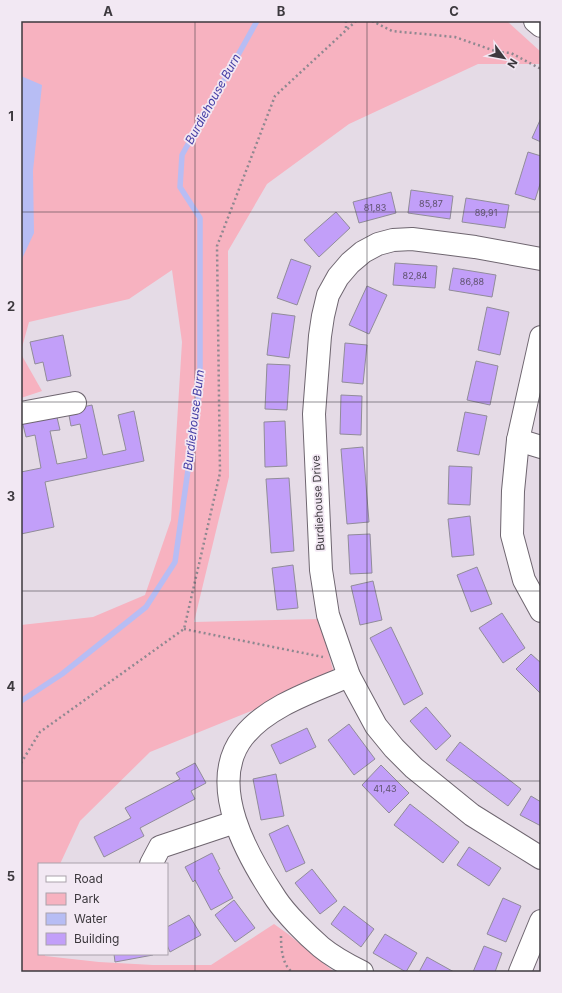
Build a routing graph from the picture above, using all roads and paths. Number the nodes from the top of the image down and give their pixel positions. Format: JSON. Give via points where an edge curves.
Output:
{"nodes":[{"id":1,"x":346,"y":21,"type":"edge"},
{"id":2,"x":356,"y":21,"type":"edge"},
{"id":3,"x":372,"y":21,"type":"edge"},
{"id":4,"x":535,"y":21,"type":"edge"},
{"id":5,"x":541,"y":26,"type":"edge"},
{"id":6,"x":346,"y":30,"type":"junction"},
{"id":7,"x":541,"y":69,"type":"edge"},
{"id":8,"x":541,"y":259,"type":"edge"},
{"id":9,"x":541,"y":337,"type":"edge"},
{"id":10,"x":75,"y":403,"type":"dead end"},
{"id":11,"x":21,"y":413,"type":"edge"},
{"id":12,"x":518,"y":440,"type":"junction"},
{"id":13,"x":541,"y":447,"type":"edge"},
{"id":14,"x":541,"y":612,"type":"edge"},
{"id":15,"x":184,"y":629,"type":"junction"},
{"id":16,"x":347,"y":669,"type":"junction"},
{"id":17,"x":21,"y":763,"type":"edge"},
{"id":18,"x":235,"y":822,"type":"junction"},
{"id":19,"x":541,"y":858,"type":"edge"},
{"id":20,"x":152,"y":863,"type":"edge"},
{"id":21,"x":287,"y":912,"type":"junction"},
{"id":22,"x":541,"y":921,"type":"edge"},
{"id":23,"x":292,"y":972,"type":"edge"},
{"id":24,"x":362,"y":972,"type":"edge"},
{"id":25,"x":520,"y":972,"type":"edge"}],
"edges":[{"from":1,"to":6,"type":"path"},
{"from":2,"to":6,"type":"path"},
{"from":3,"to":7,"type":"path","via":[[392,31],[455,37],[498,52],[511,53]]},
{"from":4,"to":5,"type":"street"},
{"from":6,"to":15,"type":"path","via":[[275,96],[216,246],[220,473]]},
{"from":8,"to":16,"type":"street","name":"Burdiehouse Drive","via":[[431,241],[393,240],[363,252],[338,277],[328,295],[320,336],[314,414],[320,570],[328,615]]},
{"from":9,"to":12,"type":"street"},
{"from":10,"to":11,"type":"street"},
{"from":12,"to":13,"type":"street"},
{"from":12,"to":14,"type":"street","via":[[512,535],[524,580]]},
{"from":15,"to":16,"type":"path"},
{"from":15,"to":17,"type":"path","via":[[40,732]]},
{"from":16,"to":18,"type":"street","via":[[272,712],[254,724],[242,738],[234,751],[229,771],[228,787]]},
{"from":16,"to":19,"type":"street","name":"Burdiehouse Drive","via":[[376,726],[414,768],[472,816]]},
{"from":18,"to":20,"type":"street","via":[[160,847]]},
{"from":18,"to":21,"type":"street","via":[[276,900]]},
{"from":21,"to":23,"type":"path","via":[[280,936],[282,954],[288,969]]},
{"from":21,"to":24,"type":"street","via":[[322,948]]},
{"from":22,"to":25,"type":"street"}]}
